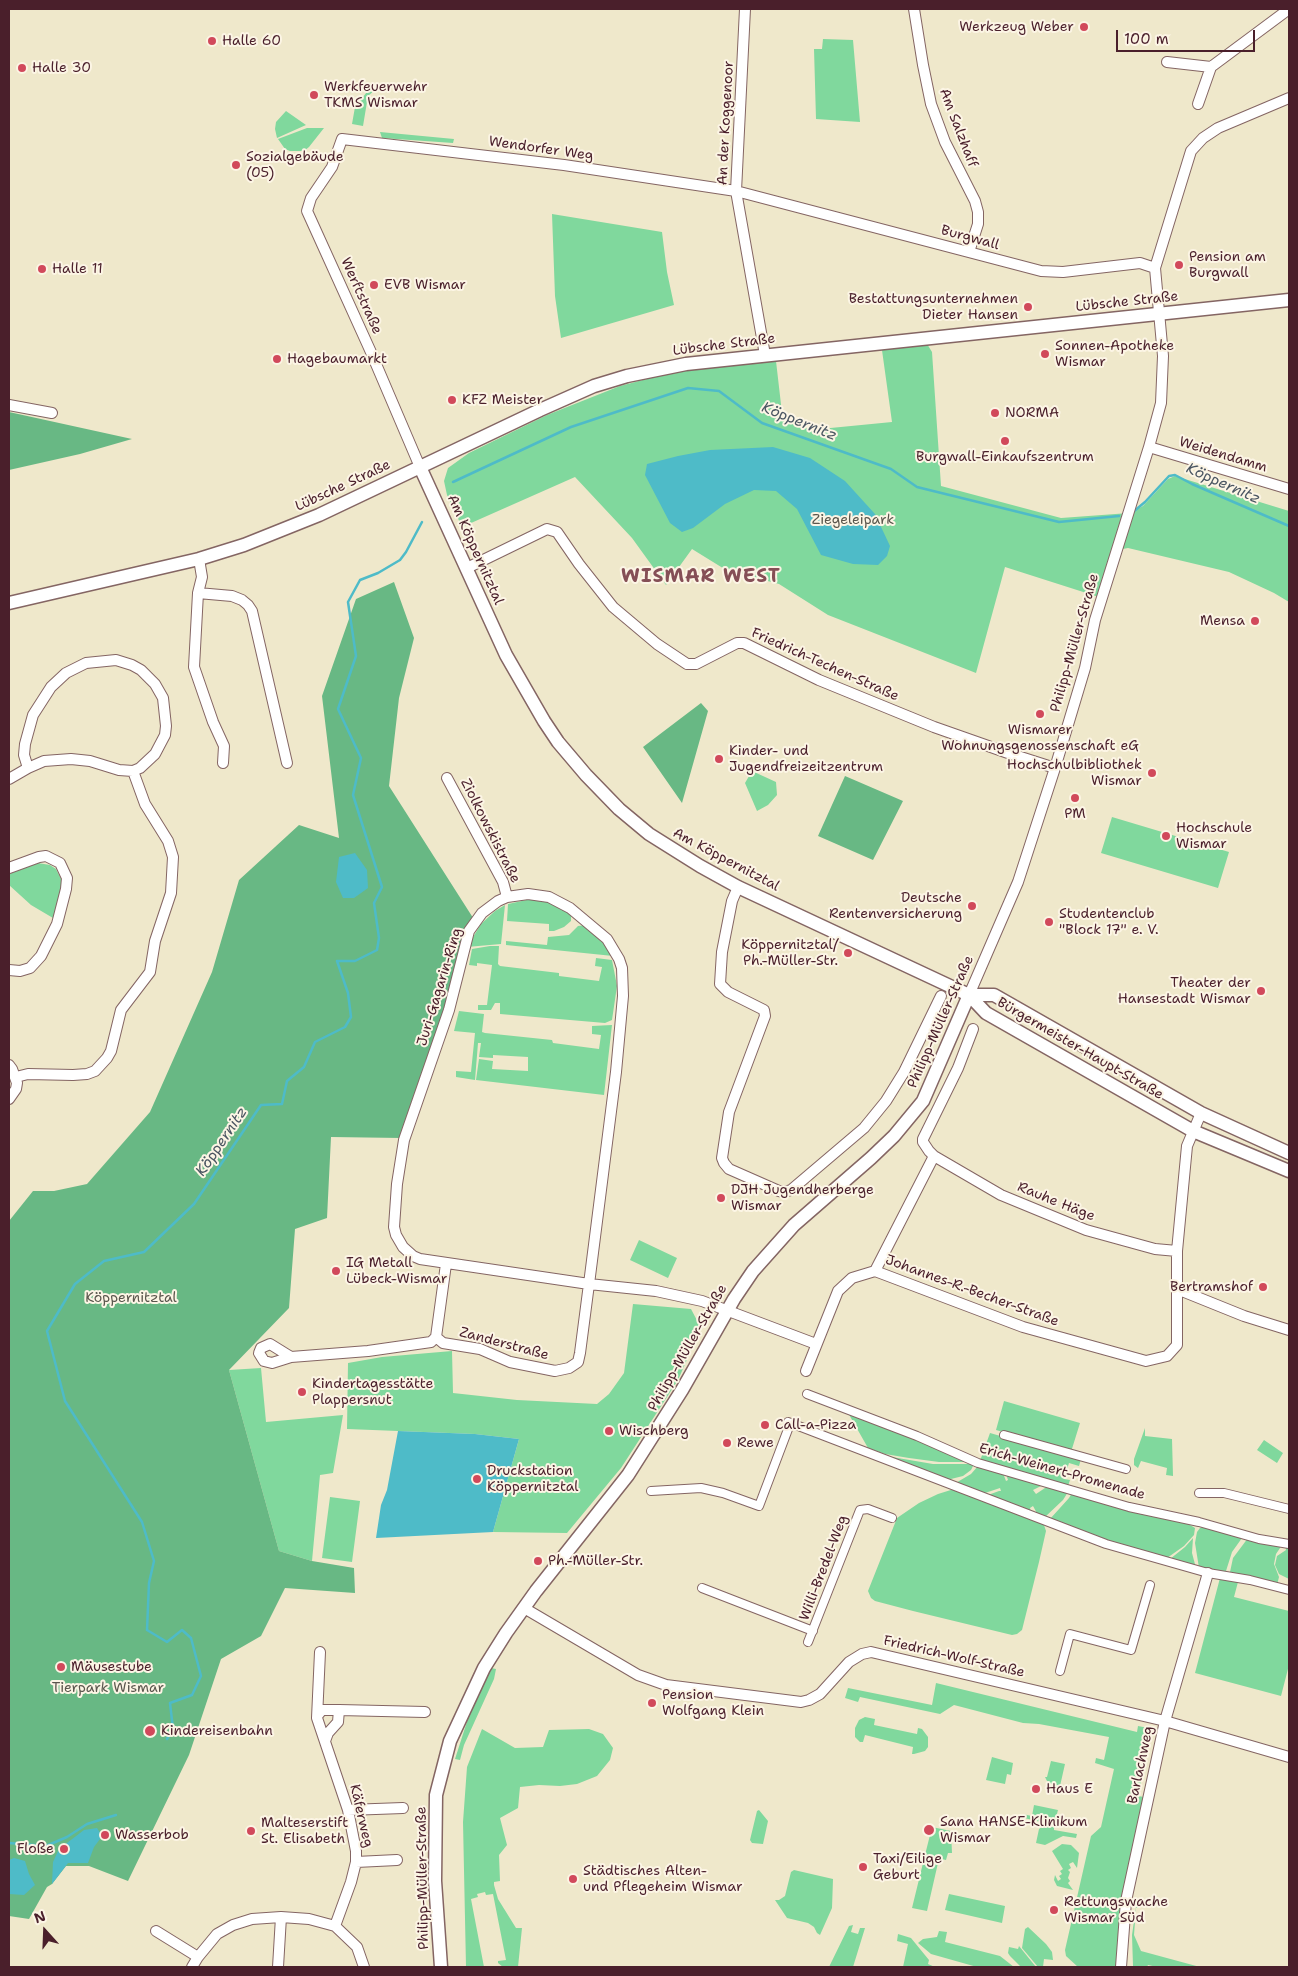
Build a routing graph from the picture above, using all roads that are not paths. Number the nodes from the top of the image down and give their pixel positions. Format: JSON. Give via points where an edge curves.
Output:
{"nodes":[{"id":1,"x":744,"y":9,"type":"edge"},
{"id":2,"x":914,"y":9,"type":"edge"},
{"id":3,"x":1289,"y":9,"type":"edge"},
{"id":4,"x":1167,"y":62,"type":"dead end"},
{"id":5,"x":1211,"y":67,"type":"junction"},
{"id":6,"x":1289,"y":98,"type":"edge"},
{"id":7,"x":1198,"y":104,"type":"dead end"},
{"id":8,"x":342,"y":139,"type":"joint"},
{"id":9,"x":736,"y":191,"type":"junction"},
{"id":10,"x":969,"y":252,"type":"junction"},
{"id":11,"x":1155,"y":268,"type":"junction"},
{"id":12,"x":1289,"y":300,"type":"edge"},
{"id":13,"x":1158,"y":314,"type":"junction"},
{"id":14,"x":766,"y":355,"type":"junction"},
{"id":15,"x":9,"y":405,"type":"edge"},
{"id":16,"x":52,"y":413,"type":"dead end"},
{"id":17,"x":1149,"y":447,"type":"junction"},
{"id":18,"x":420,"y":467,"type":"junction"},
{"id":19,"x":1289,"y":489,"type":"edge"},
{"id":20,"x":200,"y":559,"type":"junction"},
{"id":21,"x":467,"y":568,"type":"junction"},
{"id":22,"x":198,"y":593,"type":"junction"},
{"id":23,"x":9,"y":603,"type":"edge"},
{"id":24,"x":222,"y":763,"type":"dead end"},
{"id":25,"x":287,"y":763,"type":"dead end"},
{"id":26,"x":28,"y":768,"type":"junction"},
{"id":27,"x":1055,"y":768,"type":"junction"},
{"id":28,"x":134,"y":771,"type":"junction"},
{"id":29,"x":447,"y":778,"type":"dead end"},
{"id":30,"x":9,"y":779,"type":"edge"},
{"id":31,"x":9,"y":868,"type":"edge"},
{"id":32,"x":738,"y":887,"type":"junction"},
{"id":33,"x":507,"y":897,"type":"junction"},
{"id":34,"x":9,"y":970,"type":"edge"},
{"id":35,"x":969,"y":994,"type":"junction"},
{"id":36,"x":939,"y":999,"type":"dead end"},
{"id":37,"x":973,"y":1029,"type":"dead end"},
{"id":38,"x":9,"y":1065,"type":"edge"},
{"id":39,"x":16,"y":1077,"type":"junction"},
{"id":40,"x":9,"y":1099,"type":"edge"},
{"id":41,"x":1201,"y":1113,"type":"junction"},
{"id":42,"x":1193,"y":1131,"type":"junction"},
{"id":43,"x":1289,"y":1153,"type":"edge"},
{"id":44,"x":934,"y":1156,"type":"junction"},
{"id":45,"x":1289,"y":1171,"type":"edge"},
{"id":46,"x":1177,"y":1251,"type":"junction"},
{"id":47,"x":446,"y":1264,"type":"junction"},
{"id":48,"x":875,"y":1271,"type":"junction"},
{"id":49,"x":589,"y":1284,"type":"junction"},
{"id":50,"x":1177,"y":1289,"type":"junction"},
{"id":51,"x":727,"y":1311,"type":"junction"},
{"id":52,"x":1289,"y":1330,"type":"edge"},
{"id":53,"x":436,"y":1337,"type":"junction"},
{"id":54,"x":816,"y":1344,"type":"junction"},
{"id":55,"x":291,"y":1358,"type":"dead end"},
{"id":56,"x":806,"y":1371,"type":"dead end"},
{"id":57,"x":806,"y":1394,"type":"dead end"},
{"id":58,"x":1004,"y":1435,"type":"dead end"},
{"id":59,"x":1126,"y":1469,"type":"dead end"},
{"id":60,"x":651,"y":1491,"type":"dead end"},
{"id":61,"x":1199,"y":1493,"type":"dead end"},
{"id":62,"x":1289,"y":1509,"type":"edge"},
{"id":63,"x":892,"y":1518,"type":"dead end"},
{"id":64,"x":1289,"y":1544,"type":"edge"},
{"id":65,"x":1208,"y":1573,"type":"junction"},
{"id":66,"x":1150,"y":1584,"type":"dead end"},
{"id":67,"x":702,"y":1588,"type":"dead end"},
{"id":68,"x":1289,"y":1590,"type":"edge"},
{"id":69,"x":524,"y":1608,"type":"junction"},
{"id":70,"x":813,"y":1631,"type":"junction"},
{"id":71,"x":808,"y":1642,"type":"dead end"},
{"id":72,"x":320,"y":1652,"type":"dead end"},
{"id":73,"x":1060,"y":1671,"type":"dead end"},
{"id":74,"x":339,"y":1710,"type":"junction"},
{"id":75,"x":425,"y":1712,"type":"dead end"},
{"id":76,"x":318,"y":1715,"type":"junction"},
{"id":77,"x":1165,"y":1721,"type":"junction"},
{"id":78,"x":325,"y":1742,"type":"junction"},
{"id":79,"x":1289,"y":1757,"type":"edge"},
{"id":80,"x":403,"y":1808,"type":"dead end"},
{"id":81,"x":348,"y":1810,"type":"junction"},
{"id":82,"x":397,"y":1860,"type":"dead end"},
{"id":83,"x":356,"y":1862,"type":"junction"},
{"id":84,"x":282,"y":1917,"type":"junction"},
{"id":85,"x":335,"y":1926,"type":"junction"},
{"id":86,"x":156,"y":1931,"type":"dead end"},
{"id":87,"x":198,"y":1957,"type":"junction"},
{"id":88,"x":192,"y":1967,"type":"edge"},
{"id":89,"x":278,"y":1967,"type":"edge"},
{"id":90,"x":364,"y":1967,"type":"edge"},
{"id":91,"x":441,"y":1967,"type":"edge"},
{"id":92,"x":1122,"y":1967,"type":"edge"}],
"edges":[{"from":1,"to":9,"type":"street","name":"An der Koggenoor"},
{"from":2,"to":10,"type":"street","name":"Am Salzhaff","via":[[931,104],[978,212],[978,224]]},
{"from":3,"to":5,"type":"street"},
{"from":4,"to":5,"type":"street"},
{"from":5,"to":7,"type":"street"},
{"from":6,"to":11,"type":"street","via":[[1218,128],[1202,138],[1191,151]]},
{"from":8,"to":9,"type":"street","name":"Wendorfer Weg","via":[[564,165]]},
{"from":8,"to":18,"type":"street","name":"Werftstraße","via":[[332,167],[311,198],[307,211]]},
{"from":9,"to":10,"type":"street","name":"Burgwall"},
{"from":9,"to":14,"type":"street","name":"An der Koggenoor"},
{"from":10,"to":11,"type":"street","name":"Burgwall","via":[[1041,270],[1063,272],[1140,263]]},
{"from":11,"to":13,"type":"street"},
{"from":12,"to":13,"type":"street","name":"Lübsche Straße"},
{"from":13,"to":14,"type":"street","name":"Lübsche Straße"},
{"from":13,"to":17,"type":"street","name":"Philipp-Müller-Straße","via":[[1163,356],[1161,403]]},
{"from":14,"to":18,"type":"street","name":"Lübsche Straße","via":[[686,364],[594,386]]},
{"from":15,"to":16,"type":"street"},
{"from":17,"to":19,"type":"street","name":"Weidendamm"},
{"from":17,"to":27,"type":"street","name":"Philipp-Müller-Straße","via":[[1095,620],[1085,668]]},
{"from":18,"to":20,"type":"street","name":"Lübsche Straße","via":[[278,533]]},
{"from":18,"to":21,"type":"street","name":"Am Köppernitztal"},
{"from":20,"to":22,"type":"street","via":[[202,577]]},
{"from":20,"to":23,"type":"street","name":"Lübsche Straße"},
{"from":21,"to":27,"type":"street","name":"Friedrich-Techen-Straße","via":[[547,530],[557,532],[613,607],[687,664],[696,664],[737,642],[744,643],[819,680],[934,727]]},
{"from":21,"to":32,"type":"street","name":"Am Köppernitztal","via":[[521,684],[571,759],[619,809],[649,834]]},
{"from":22,"to":24,"type":"street","via":[[194,667],[224,746]]},
{"from":22,"to":25,"type":"street","via":[[232,596],[242,600],[252,611]]},
{"from":26,"to":28,"type":"street","via":[[44,762],[71,759]]},
{"from":26,"to":28,"type":"street","via":[[24,755],[30,724],[51,687],[79,666],[116,660],[132,665],[149,677],[163,698],[166,726],[160,746]]},
{"from":26,"to":30,"type":"street"},
{"from":27,"to":35,"type":"street","name":"Philipp-Müller-Straße","via":[[1018,882]]},
{"from":28,"to":39,"type":"street","via":[[145,804],[168,841],[173,857],[171,893],[155,941],[150,972],[121,1010],[111,1051],[95,1071]]},
{"from":29,"to":33,"type":"street","name":"Ziolkowskistraße","via":[[503,882]]},
{"from":31,"to":34,"type":"street","via":[[46,856],[60,863],[67,878],[57,924],[41,956],[30,968]]},
{"from":32,"to":35,"type":"street","name":"Am Köppernitztal"},
{"from":32,"to":36,"type":"street","via":[[722,952],[720,984],[728,992],[764,1010],[765,1016],[729,1112],[722,1158],[729,1168],[779,1191],[791,1190],[864,1128],[881,1108],[904,1072]]},
{"from":33,"to":47,"type":"street","name":"Juri-Gagarin-Ring","via":[[490,906],[469,931],[449,1010],[404,1140],[400,1163],[394,1218],[399,1241],[413,1256]]},
{"from":33,"to":49,"type":"street","name":"Juri-Gagarin-Ring","via":[[538,895],[565,905],[607,939],[622,968],[623,996],[615,1080]]},
{"from":35,"to":41,"type":"street","name":"Bürgermeister-Haupt-Straße","via":[[994,995]]},
{"from":35,"to":42,"type":"street","name":"Bürgermeister-Haupt-Straße","via":[[986,1013]]},
{"from":35,"to":51,"type":"street","name":"Philipp-Müller-Straße","via":[[923,1101],[871,1158],[779,1240],[753,1271]]},
{"from":37,"to":44,"type":"street","via":[[923,1139]]},
{"from":38,"to":39,"type":"street"},
{"from":39,"to":40,"type":"street","via":[[16,1089]]},
{"from":41,"to":42,"type":"street","name":"Johannes-R.-Becher-Straße"},
{"from":41,"to":43,"type":"street","name":"Bürgermeister-Haupt-Straße"},
{"from":42,"to":45,"type":"street","name":"Bürgermeister-Haupt-Straße"},
{"from":42,"to":46,"type":"street","name":"Johannes-R.-Becher-Straße","via":[[1188,1146]]},
{"from":44,"to":46,"type":"street","name":"Rauhe Häge","via":[[1001,1195],[1086,1230],[1155,1249]]},
{"from":44,"to":48,"type":"street"},
{"from":46,"to":50,"type":"street","name":"Johannes-R.-Becher-Straße"},
{"from":47,"to":49,"type":"street","name":"Juri-Gagarin-Ring"},
{"from":47,"to":53,"type":"street"},
{"from":48,"to":50,"type":"street","name":"Johannes-R.-Becher-Straße","via":[[1023,1327],[1146,1361],[1167,1356],[1177,1345]]},
{"from":48,"to":54,"type":"street","via":[[852,1278],[842,1286],[832,1301]]},
{"from":49,"to":51,"type":"street","name":"Juri-Gagarin-Ring","via":[[683,1296]]},
{"from":49,"to":53,"type":"street","name":"Zanderstraße","via":[[578,1362],[569,1368],[555,1371],[510,1362],[480,1349],[443,1343]]},
{"from":50,"to":52,"type":"street"},
{"from":51,"to":54,"type":"street"},
{"from":51,"to":69,"type":"street","name":"Philipp-Müller-Straße","via":[[631,1471]]},
{"from":53,"to":55,"type":"street","via":[[424,1344]]},
{"from":54,"to":56,"type":"street"},
{"from":57,"to":64,"type":"street","name":"Erich-Weinert-Promenade","via":[[917,1436],[974,1462],[1129,1507]]},
{"from":58,"to":59,"type":"street"},
{"from":60,"to":65,"type":"street","via":[[701,1488],[759,1506],[789,1423],[1106,1544]]},
{"from":61,"to":62,"type":"street","via":[[1224,1493]]},
{"from":63,"to":70,"type":"street","name":"Willi-Bredel-Weg","via":[[868,1509],[860,1510]]},
{"from":65,"to":68,"type":"street"},
{"from":65,"to":77,"type":"street","name":"Barlachweg"},
{"from":66,"to":73,"type":"street","via":[[1131,1650],[1070,1634]]},
{"from":67,"to":70,"type":"street"},
{"from":69,"to":77,"type":"street","name":"Friedrich-Wolf-Straße","via":[[638,1674],[666,1685],[801,1702],[820,1694],[849,1662],[871,1652]]},
{"from":69,"to":91,"type":"street","name":"Philipp-Müller-Straße","via":[[484,1668],[450,1741],[436,1795],[435,1881]]},
{"from":70,"to":71,"type":"street","name":"Willi-Bredel-Weg"},
{"from":72,"to":76,"type":"street","name":"Käferweg"},
{"from":74,"to":75,"type":"street"},
{"from":74,"to":76,"type":"street","via":[[326,1709]]},
{"from":74,"to":78,"type":"street","via":[[338,1722]]},
{"from":76,"to":78,"type":"street","name":"Käferweg"},
{"from":77,"to":79,"type":"street","name":"Friedrich-Wolf-Straße"},
{"from":77,"to":92,"type":"street","name":"Barlachweg","via":[[1126,1901]]},
{"from":78,"to":81,"type":"street","name":"Käferweg"},
{"from":80,"to":81,"type":"street"},
{"from":81,"to":83,"type":"street","name":"Käferweg"},
{"from":82,"to":83,"type":"street"},
{"from":83,"to":85,"type":"street","name":"Käferweg"},
{"from":84,"to":85,"type":"street","via":[[309,1919]]},
{"from":84,"to":87,"type":"street","via":[[252,1919],[233,1925],[217,1934]]},
{"from":84,"to":89,"type":"street"},
{"from":85,"to":90,"type":"street","via":[[356,1947]]},
{"from":86,"to":87,"type":"street"},
{"from":87,"to":88,"type":"street"}]}
